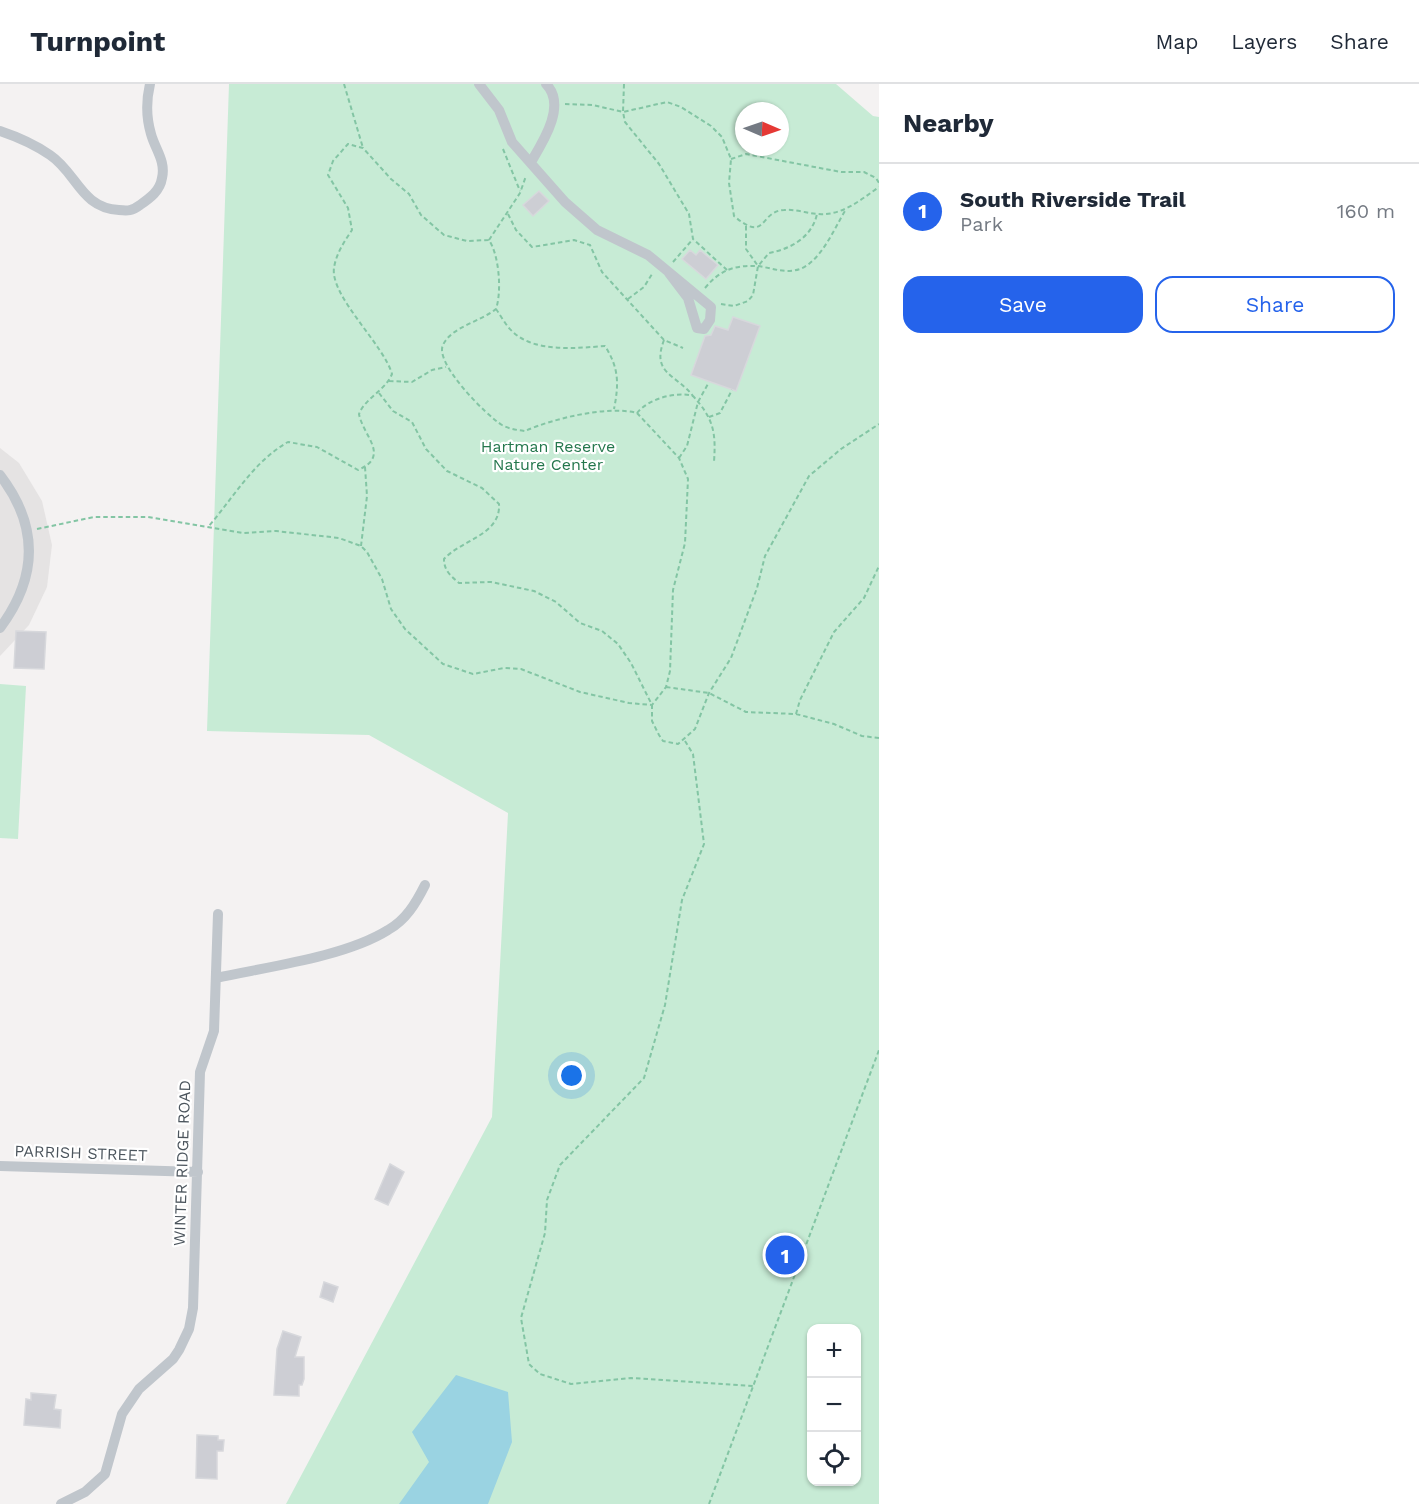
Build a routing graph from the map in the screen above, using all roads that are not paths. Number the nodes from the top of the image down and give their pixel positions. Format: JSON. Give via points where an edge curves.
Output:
{"nodes":[{"id":1,"x":150,"y":84,"type":"edge"},
{"id":2,"x":546,"y":84,"type":"edge"},
{"id":3,"x":483,"y":85,"type":"edge"},
{"id":4,"x":0,"y":131,"type":"edge"},
{"id":5,"x":531,"y":162,"type":"junction"},
{"id":6,"x":667,"y":272,"type":"junction"},
{"id":7,"x":0,"y":475,"type":"edge"},
{"id":8,"x":0,"y":628,"type":"edge"},
{"id":9,"x":425,"y":885,"type":"dead end"},
{"id":10,"x":218,"y":914,"type":"dead end"},
{"id":11,"x":216,"y":978,"type":"junction"},
{"id":12,"x":0,"y":1166,"type":"edge"},
{"id":13,"x":198,"y":1172,"type":"junction"},
{"id":14,"x":61,"y":1504,"type":"edge"}],
"edges":[{"from":1,"to":4,"type":"street","via":[[146,111],[162,159],[162,178],[155,195],[132,211],[104,210],[88,199],[51,155]]},
{"from":2,"to":5,"type":"street","via":[[554,110]]},
{"from":3,"to":5,"type":"street","via":[[512,142]]},
{"from":5,"to":6,"type":"street","via":[[565,202],[597,230],[648,255]]},
{"from":6,"to":6,"type":"street","via":[[688,298],[697,328],[704,329],[710,320],[711,306]]},
{"from":7,"to":8,"type":"street","via":[[15,495],[28,531],[28,569],[17,605]]},
{"from":9,"to":11,"type":"street","via":[[414,906],[389,930],[363,942]]},
{"from":10,"to":11,"type":"street","name":"WINTER RIDGE ROAD"},
{"from":11,"to":13,"type":"street","name":"WINTER RIDGE ROAD","via":[[214,1031],[200,1072]]},
{"from":12,"to":13,"type":"street","name":"PARRISH STREET"},
{"from":13,"to":14,"type":"street","name":"WINTER RIDGE ROAD","via":[[193,1308],[185,1340],[173,1359],[139,1389],[122,1414],[105,1474],[85,1492]]}]}
